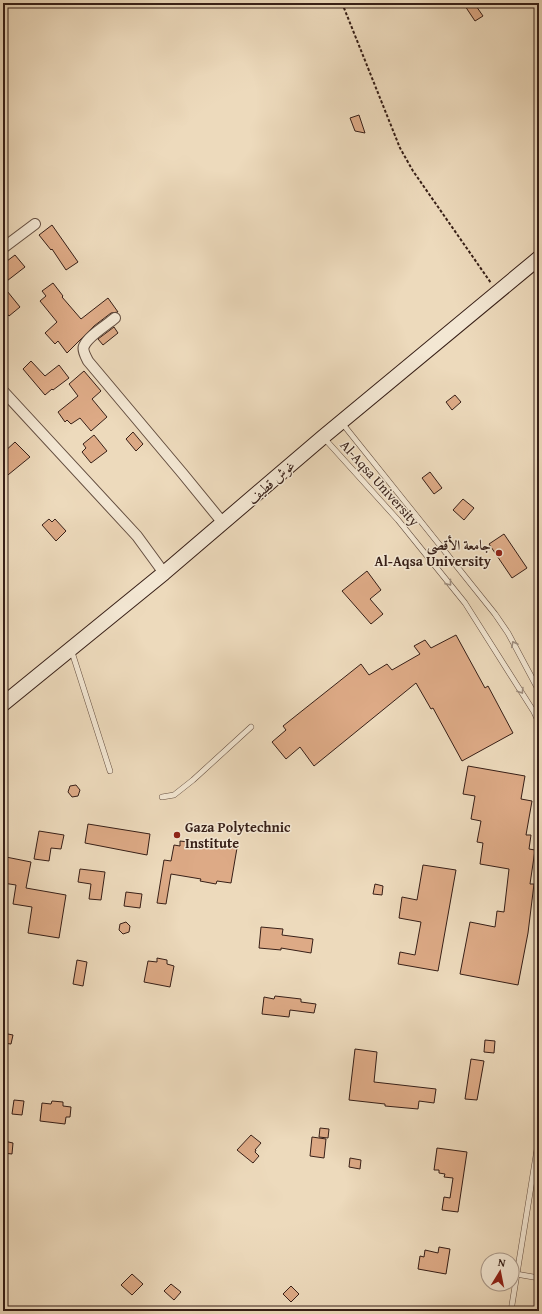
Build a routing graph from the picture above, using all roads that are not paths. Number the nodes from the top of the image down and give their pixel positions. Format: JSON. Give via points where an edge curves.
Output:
{"nodes":[{"id":1,"x":35,"y":224,"type":"dead end"},
{"id":2,"x":3,"y":248,"type":"edge"},
{"id":3,"x":539,"y":258,"type":"edge"},
{"id":4,"x":115,"y":318,"type":"dead end"},
{"id":5,"x":3,"y":391,"type":"edge"},
{"id":6,"x":342,"y":422,"type":"junction"},
{"id":7,"x":323,"y":437,"type":"junction"},
{"id":8,"x":223,"y":523,"type":"junction"},
{"id":9,"x":164,"y":572,"type":"junction"},
{"id":10,"x":71,"y":648,"type":"junction"},
{"id":11,"x":539,"y":691,"type":"edge"},
{"id":12,"x":3,"y":704,"type":"edge"},
{"id":13,"x":539,"y":723,"type":"edge"},
{"id":14,"x":251,"y":727,"type":"dead end"},
{"id":15,"x":110,"y":771,"type":"dead end"},
{"id":16,"x":162,"y":797,"type":"dead end"},
{"id":17,"x":539,"y":1137,"type":"edge"},
{"id":18,"x":520,"y":1252,"type":"edge"},
{"id":19,"x":520,"y":1275,"type":"edge"},
{"id":20,"x":539,"y":1278,"type":"edge"},
{"id":21,"x":514,"y":1292,"type":"edge"},
{"id":22,"x":511,"y":1311,"type":"edge"}],
"edges":[{"from":1,"to":2,"type":"street"},
{"from":3,"to":6,"type":"main road","name":"غوش قطيف"},
{"from":4,"to":8,"type":"street","via":[[84,346],[88,361]]},
{"from":5,"to":9,"type":"street","via":[[137,536]]},
{"from":6,"to":7,"type":"main road","name":"غوش قطيف"},
{"from":11,"to":6,"type":"lane","name":"Al-Aqsa University","one_way":true,"via":[[496,614]]},
{"from":7,"to":8,"type":"main road","name":"غوش قطيف"},
{"from":7,"to":13,"type":"lane","name":"Al-Aqsa University","one_way":true,"via":[[398,520],[465,603]]},
{"from":8,"to":9,"type":"main road","name":"غوش قطيف"},
{"from":9,"to":10,"type":"main road","name":"غوش قطيف"},
{"from":10,"to":12,"type":"main road","name":"غوش قطيف"},
{"from":10,"to":15,"type":"lane"},
{"from":14,"to":16,"type":"lane","via":[[174,795]]},
{"from":17,"to":18,"type":"lane"},
{"from":19,"to":20,"type":"lane"},
{"from":21,"to":22,"type":"lane"}]}
